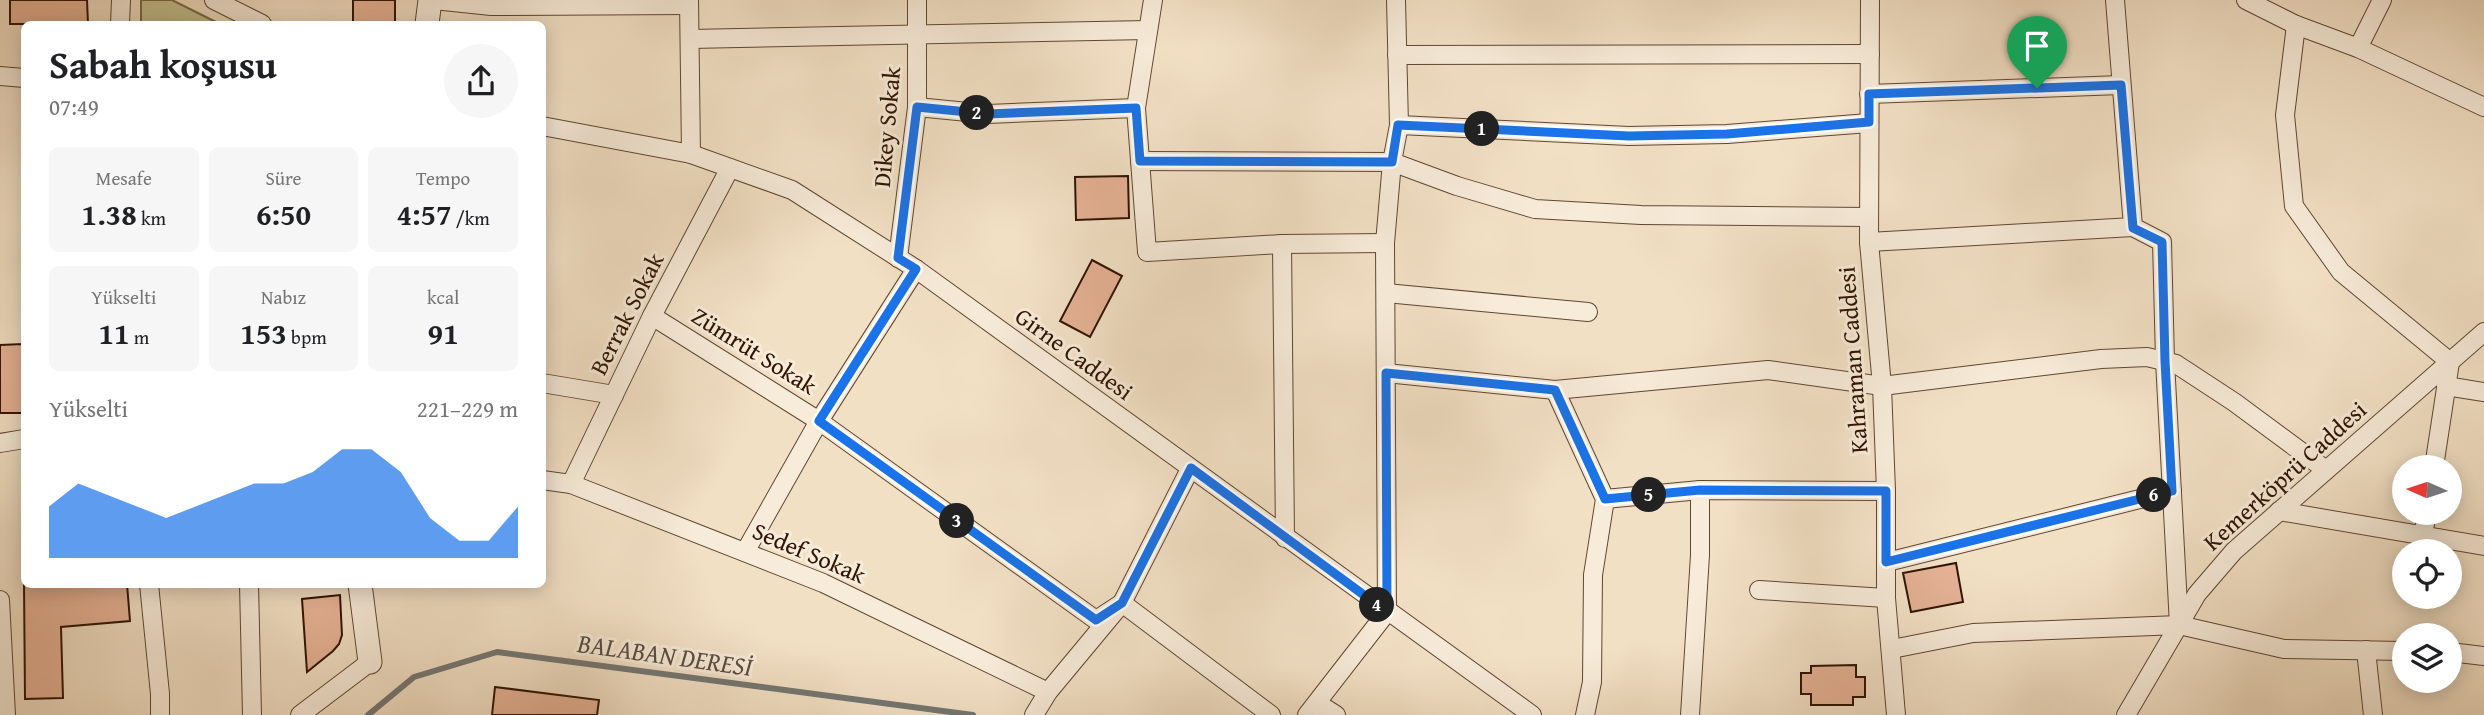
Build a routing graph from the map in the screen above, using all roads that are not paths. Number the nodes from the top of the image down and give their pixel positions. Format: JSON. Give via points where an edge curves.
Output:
{"nodes":[{"id":1,"x":121,"y":0,"type":"edge"},
{"id":2,"x":432,"y":0,"type":"edge"},
{"id":3,"x":917,"y":0,"type":"edge"},
{"id":4,"x":1153,"y":0,"type":"edge"},
{"id":5,"x":1396,"y":0,"type":"edge"},
{"id":6,"x":1870,"y":0,"type":"edge"},
{"id":7,"x":2115,"y":0,"type":"edge"},
{"id":8,"x":2246,"y":0,"type":"edge"},
{"id":9,"x":2382,"y":0,"type":"edge"},
{"id":10,"x":217,"y":1,"type":"edge"},
{"id":11,"x":689,"y":3,"type":"edge"},
{"id":12,"x":120,"y":21,"type":"edge"},
{"id":13,"x":256,"y":21,"type":"edge"},
{"id":14,"x":428,"y":21,"type":"edge"},
{"id":15,"x":2296,"y":26,"type":"junction"},
{"id":16,"x":1148,"y":30,"type":"junction"},
{"id":17,"x":917,"y":35,"type":"junction"},
{"id":18,"x":690,"y":39,"type":"junction"},
{"id":19,"x":2358,"y":48,"type":"junction"},
{"id":20,"x":1870,"y":54,"type":"junction"},
{"id":21,"x":1397,"y":55,"type":"junction"},
{"id":22,"x":0,"y":76,"type":"edge"},
{"id":23,"x":21,"y":78,"type":"edge"},
{"id":24,"x":2121,"y":85,"type":"junction"},
{"id":25,"x":1869,"y":94,"type":"junction"},
{"id":26,"x":917,"y":107,"type":"junction"},
{"id":27,"x":2484,"y":107,"type":"edge"},
{"id":28,"x":1136,"y":108,"type":"junction"},
{"id":29,"x":1869,"y":122,"type":"junction"},
{"id":30,"x":1398,"y":125,"type":"junction"},
{"id":31,"x":546,"y":127,"type":"edge"},
{"id":32,"x":691,"y":154,"type":"junction"},
{"id":33,"x":1140,"y":161,"type":"junction"},
{"id":34,"x":1392,"y":162,"type":"junction"},
{"id":35,"x":730,"y":168,"type":"junction"},
{"id":36,"x":1868,"y":217,"type":"junction"},
{"id":37,"x":2133,"y":228,"type":"junction"},
{"id":38,"x":1869,"y":242,"type":"junction"},
{"id":39,"x":1385,"y":243,"type":"junction"},
{"id":40,"x":1282,"y":244,"type":"junction"},
{"id":41,"x":898,"y":258,"type":"junction"},
{"id":42,"x":916,"y":269,"type":"junction"},
{"id":43,"x":1386,"y":293,"type":"junction"},
{"id":44,"x":1588,"y":313,"type":"dead end"},
{"id":45,"x":652,"y":316,"type":"junction"},
{"id":46,"x":2484,"y":332,"type":"edge"},
{"id":47,"x":2165,"y":361,"type":"junction"},
{"id":48,"x":2450,"y":362,"type":"junction"},
{"id":49,"x":1386,"y":373,"type":"junction"},
{"id":50,"x":546,"y":384,"type":"edge"},
{"id":51,"x":1882,"y":386,"type":"junction"},
{"id":52,"x":2446,"y":386,"type":"junction"},
{"id":53,"x":1555,"y":390,"type":"junction"},
{"id":54,"x":2484,"y":392,"type":"edge"},
{"id":55,"x":614,"y":394,"type":"junction"},
{"id":56,"x":819,"y":421,"type":"junction"},
{"id":57,"x":21,"y":440,"type":"edge"},
{"id":58,"x":0,"y":443,"type":"edge"},
{"id":59,"x":2436,"y":455,"type":"edge"},
{"id":60,"x":1191,"y":468,"type":"junction"},
{"id":61,"x":2326,"y":470,"type":"junction"},
{"id":62,"x":546,"y":481,"type":"edge"},
{"id":63,"x":571,"y":484,"type":"junction"},
{"id":64,"x":1700,"y":490,"type":"junction"},
{"id":65,"x":1886,"y":491,"type":"junction"},
{"id":66,"x":2172,"y":491,"type":"junction"},
{"id":67,"x":1605,"y":499,"type":"junction"},
{"id":68,"x":2279,"y":511,"type":"junction"},
{"id":69,"x":2425,"y":525,"type":"edge"},
{"id":70,"x":2423,"y":535,"type":"junction"},
{"id":71,"x":1285,"y":538,"type":"junction"},
{"id":72,"x":2484,"y":545,"type":"edge"},
{"id":73,"x":745,"y":552,"type":"junction"},
{"id":74,"x":1886,"y":562,"type":"junction"},
{"id":75,"x":149,"y":588,"type":"edge"},
{"id":76,"x":250,"y":588,"type":"edge"},
{"id":77,"x":361,"y":588,"type":"edge"},
{"id":78,"x":1759,"y":590,"type":"dead end"},
{"id":79,"x":1886,"y":598,"type":"junction"},
{"id":80,"x":0,"y":600,"type":"edge"},
{"id":81,"x":1122,"y":603,"type":"junction"},
{"id":82,"x":1387,"y":612,"type":"junction"},
{"id":83,"x":2179,"y":625,"type":"junction"},
{"id":84,"x":1892,"y":649,"type":"junction"},
{"id":85,"x":2366,"y":650,"type":"junction"},
{"id":86,"x":2392,"y":651,"type":"edge"},
{"id":87,"x":2462,"y":653,"type":"edge"},
{"id":88,"x":2484,"y":656,"type":"edge"},
{"id":89,"x":370,"y":662,"type":"joint"},
{"id":90,"x":1048,"y":692,"type":"junction"},
{"id":91,"x":1312,"y":709,"type":"edge"},
{"id":92,"x":1034,"y":714,"type":"edge"},
{"id":93,"x":6,"y":715,"type":"edge"},
{"id":94,"x":160,"y":715,"type":"edge"},
{"id":95,"x":252,"y":715,"type":"edge"},
{"id":96,"x":300,"y":715,"type":"edge"},
{"id":97,"x":1271,"y":715,"type":"edge"},
{"id":98,"x":1336,"y":715,"type":"edge"},
{"id":99,"x":1532,"y":715,"type":"edge"},
{"id":100,"x":1585,"y":715,"type":"edge"},
{"id":101,"x":1690,"y":715,"type":"edge"},
{"id":102,"x":1896,"y":715,"type":"edge"},
{"id":103,"x":2126,"y":715,"type":"edge"},
{"id":104,"x":2374,"y":715,"type":"edge"}],
"edges":[{"from":1,"to":12,"type":"street"},
{"from":2,"to":11,"type":"street","via":[[491,6]]},
{"from":2,"to":14,"type":"street"},
{"from":3,"to":17,"type":"street","name":"Dikey Sokak"},
{"from":4,"to":16,"type":"street"},
{"from":5,"to":21,"type":"street"},
{"from":6,"to":20,"type":"street","name":"Kahraman Caddesi"},
{"from":7,"to":24,"type":"street"},
{"from":8,"to":15,"type":"street"},
{"from":9,"to":19,"type":"street"},
{"from":10,"to":13,"type":"street"},
{"from":11,"to":18,"type":"street"},
{"from":15,"to":19,"type":"street"},
{"from":15,"to":48,"type":"street","via":[[2286,115],[2294,206],[2341,272]]},
{"from":16,"to":17,"type":"street"},
{"from":16,"to":28,"type":"street"},
{"from":17,"to":18,"type":"street"},
{"from":17,"to":26,"type":"street","name":"Dikey Sokak"},
{"from":18,"to":32,"type":"street"},
{"from":19,"to":27,"type":"street"},
{"from":20,"to":21,"type":"street"},
{"from":20,"to":25,"type":"street","name":"Kahraman Caddesi"},
{"from":21,"to":30,"type":"street"},
{"from":22,"to":23,"type":"street"},
{"from":24,"to":25,"type":"street"},
{"from":24,"to":37,"type":"street"},
{"from":25,"to":29,"type":"street","name":"Kahraman Caddesi"},
{"from":26,"to":28,"type":"street","via":[[988,114]]},
{"from":26,"to":41,"type":"street","name":"Dikey Sokak"},
{"from":28,"to":33,"type":"street"},
{"from":29,"to":30,"type":"street","via":[[1727,134],[1629,136]]},
{"from":29,"to":36,"type":"street","name":"Kahraman Caddesi"},
{"from":30,"to":34,"type":"street"},
{"from":31,"to":32,"type":"street","name":"Girne Caddesi"},
{"from":32,"to":35,"type":"street","name":"Girne Caddesi"},
{"from":33,"to":34,"type":"street"},
{"from":33,"to":40,"type":"street","via":[[1147,252]]},
{"from":34,"to":36,"type":"street","via":[[1535,209]]},
{"from":34,"to":39,"type":"street"},
{"from":35,"to":41,"type":"street","name":"Girne Caddesi","via":[[792,190]]},
{"from":35,"to":45,"type":"street","name":"Berrak Sokak"},
{"from":36,"to":38,"type":"street","name":"Kahraman Caddesi"},
{"from":37,"to":38,"type":"street"},
{"from":37,"to":47,"type":"street","via":[[2162,242]]},
{"from":38,"to":51,"type":"street","name":"Kahraman Caddesi"},
{"from":39,"to":40,"type":"street"},
{"from":39,"to":43,"type":"street"},
{"from":40,"to":71,"type":"street"},
{"from":41,"to":42,"type":"street","name":"Girne Caddesi"},
{"from":42,"to":56,"type":"street"},
{"from":42,"to":60,"type":"street","name":"Girne Caddesi"},
{"from":43,"to":44,"type":"street"},
{"from":43,"to":49,"type":"street"},
{"from":45,"to":55,"type":"street","name":"Berrak Sokak"},
{"from":45,"to":56,"type":"street","name":"Zümrüt Sokak"},
{"from":46,"to":48,"type":"street","name":"Kemerköprü Caddesi"},
{"from":47,"to":51,"type":"street","via":[[2101,359]]},
{"from":47,"to":61,"type":"street","via":[[2234,402]]},
{"from":47,"to":66,"type":"street"},
{"from":48,"to":52,"type":"street"},
{"from":48,"to":61,"type":"street","name":"Kemerköprü Caddesi"},
{"from":49,"to":53,"type":"street"},
{"from":49,"to":82,"type":"street"},
{"from":50,"to":55,"type":"street"},
{"from":51,"to":53,"type":"street","via":[[1768,370]]},
{"from":51,"to":65,"type":"street","name":"Kahraman Caddesi"},
{"from":52,"to":54,"type":"street"},
{"from":52,"to":59,"type":"street"},
{"from":53,"to":67,"type":"street"},
{"from":55,"to":63,"type":"street","name":"Berrak Sokak"},
{"from":56,"to":73,"type":"street"},
{"from":56,"to":81,"type":"street","name":"Zümrüt Sokak","via":[[1096,620]]},
{"from":57,"to":58,"type":"street"},
{"from":60,"to":71,"type":"street","name":"Girne Caddesi"},
{"from":60,"to":81,"type":"street"},
{"from":61,"to":68,"type":"street","name":"Kemerköprü Caddesi"},
{"from":62,"to":63,"type":"street","name":"Sedef Sokak"},
{"from":63,"to":73,"type":"street","name":"Sedef Sokak"},
{"from":64,"to":65,"type":"street"},
{"from":64,"to":67,"type":"street"},
{"from":64,"to":101,"type":"street"},
{"from":65,"to":74,"type":"street","name":"Kahraman Caddesi"},
{"from":66,"to":74,"type":"street"},
{"from":66,"to":83,"type":"street"},
{"from":67,"to":100,"type":"street","via":[[1593,575],[1592,682]]},
{"from":68,"to":70,"type":"street"},
{"from":68,"to":83,"type":"street","name":"Kemerköprü Caddesi","via":[[2234,551],[2197,594]]},
{"from":69,"to":70,"type":"street"},
{"from":70,"to":72,"type":"street"},
{"from":71,"to":82,"type":"street","name":"Girne Caddesi"},
{"from":73,"to":90,"type":"street","name":"Sedef Sokak","via":[[823,583]]},
{"from":74,"to":79,"type":"street","name":"Kahraman Caddesi"},
{"from":75,"to":94,"type":"street"},
{"from":76,"to":95,"type":"street"},
{"from":77,"to":89,"type":"street"},
{"from":78,"to":79,"type":"street"},
{"from":79,"to":84,"type":"street","name":"Kahraman Caddesi"},
{"from":80,"to":93,"type":"street"},
{"from":81,"to":90,"type":"street"},
{"from":81,"to":97,"type":"street"},
{"from":82,"to":91,"type":"street"},
{"from":82,"to":99,"type":"street","name":"Girne Caddesi"},
{"from":83,"to":84,"type":"street","via":[[1973,633]]},
{"from":83,"to":85,"type":"street","via":[[2284,649]]},
{"from":83,"to":103,"type":"street","name":"Kemerköprü Caddesi"},
{"from":84,"to":102,"type":"street","name":"Kahraman Caddesi"},
{"from":85,"to":86,"type":"street"},
{"from":85,"to":104,"type":"street"},
{"from":87,"to":88,"type":"street"},
{"from":89,"to":96,"type":"street"},
{"from":90,"to":92,"type":"street"},
{"from":91,"to":98,"type":"street"}]}
